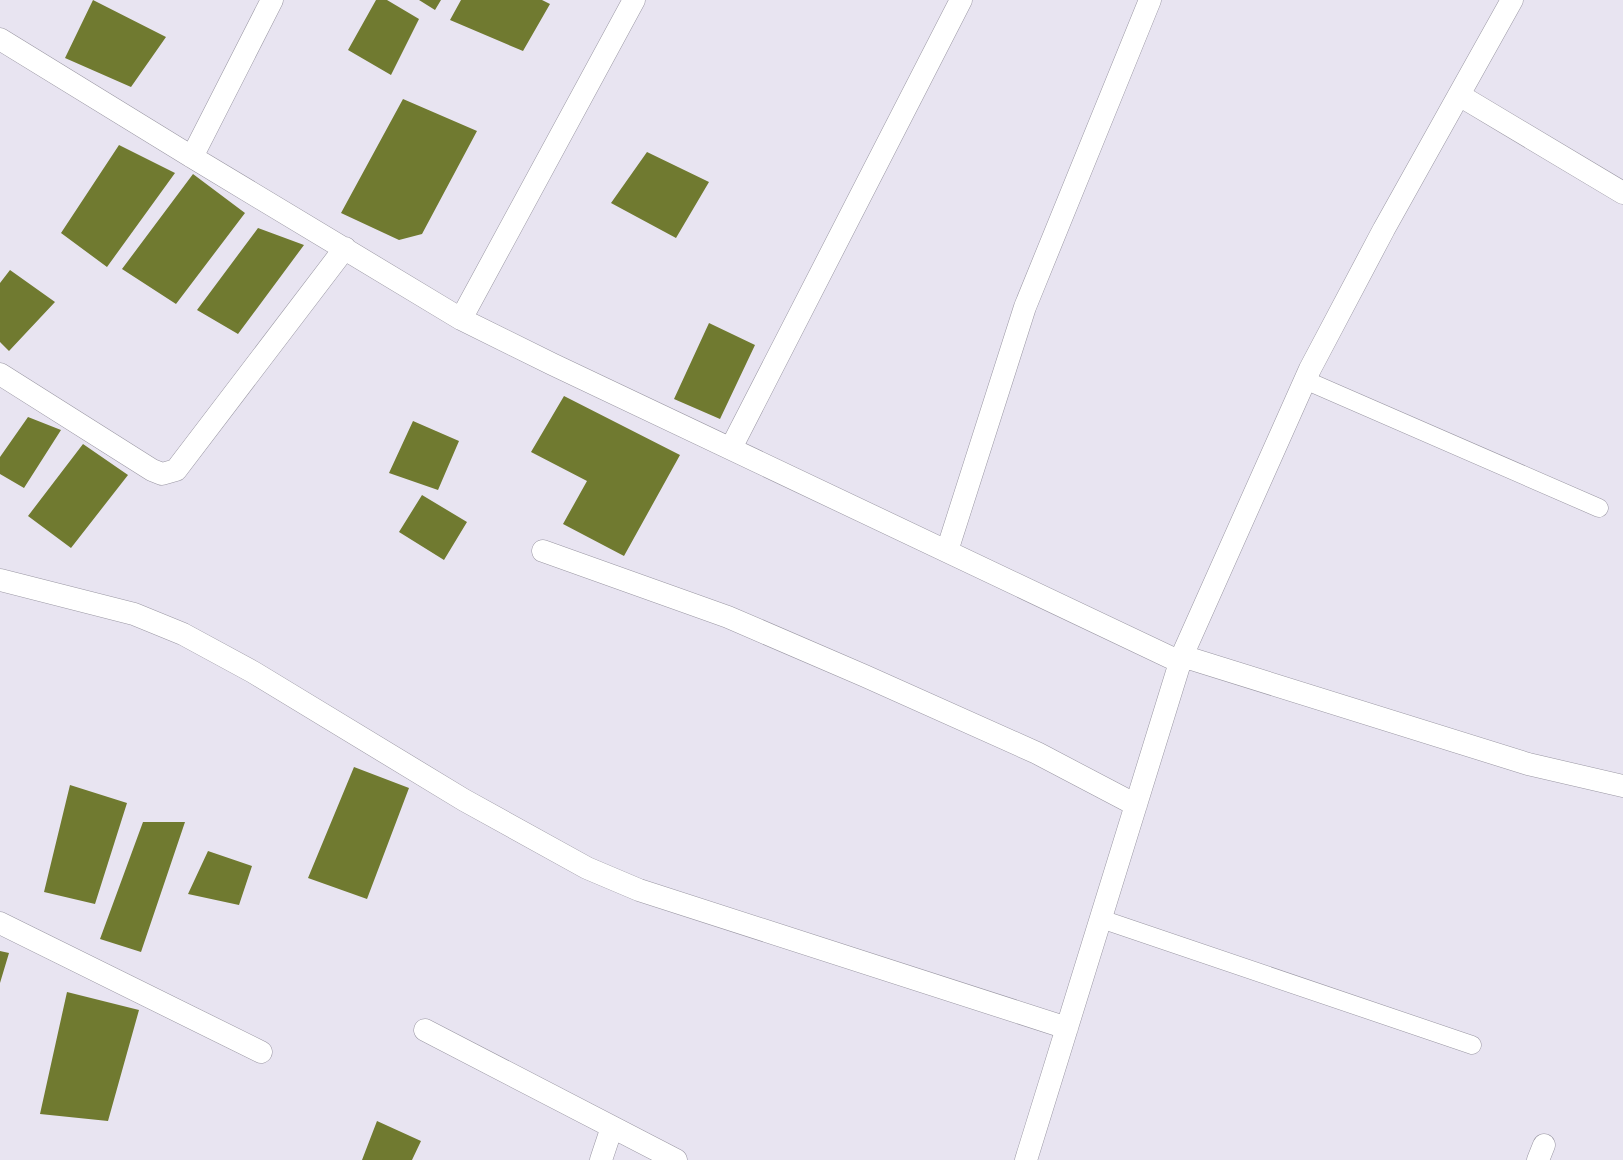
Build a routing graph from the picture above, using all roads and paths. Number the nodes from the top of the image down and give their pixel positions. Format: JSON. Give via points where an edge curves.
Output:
{"nodes":[{"id":1,"x":272,"y":0,"type":"edge"},
{"id":2,"x":634,"y":0,"type":"edge"},
{"id":3,"x":961,"y":0,"type":"edge"},
{"id":4,"x":1150,"y":0,"type":"edge"},
{"id":5,"x":1512,"y":0,"type":"edge"},
{"id":6,"x":0,"y":39,"type":"edge"},
{"id":7,"x":1460,"y":95,"type":"junction"},
{"id":8,"x":192,"y":157,"type":"junction"},
{"id":9,"x":1623,"y":193,"type":"edge"},
{"id":10,"x":345,"y":248,"type":"junction"},
{"id":11,"x":461,"y":319,"type":"junction"},
{"id":12,"x":0,"y":374,"type":"edge"},
{"id":13,"x":1305,"y":380,"type":"junction"},
{"id":14,"x":731,"y":448,"type":"junction"},
{"id":15,"x":1599,"y":508,"type":"dead end"},
{"id":16,"x":543,"y":551,"type":"dead end"},
{"id":17,"x":947,"y":552,"type":"junction"},
{"id":18,"x":0,"y":580,"type":"edge"},
{"id":19,"x":1181,"y":659,"type":"junction"},
{"id":20,"x":1623,"y":786,"type":"edge"},
{"id":21,"x":1136,"y":806,"type":"junction"},
{"id":22,"x":1101,"y":919,"type":"junction"},
{"id":23,"x":0,"y":923,"type":"edge"},
{"id":24,"x":1067,"y":1028,"type":"junction"},
{"id":25,"x":425,"y":1030,"type":"dead end"},
{"id":26,"x":1472,"y":1045,"type":"dead end"},
{"id":27,"x":262,"y":1052,"type":"dead end"},
{"id":28,"x":612,"y":1127,"type":"junction"},
{"id":29,"x":601,"y":1160,"type":"edge"},
{"id":30,"x":676,"y":1160,"type":"edge"},
{"id":31,"x":1026,"y":1160,"type":"edge"}],
"edges":[{"from":1,"to":8,"type":"street"},
{"from":2,"to":11,"type":"street"},
{"from":3,"to":14,"type":"street"},
{"from":4,"to":17,"type":"street","via":[[1025,307]]},
{"from":5,"to":7,"type":"street"},
{"from":6,"to":8,"type":"street"},
{"from":7,"to":9,"type":"street"},
{"from":7,"to":13,"type":"street","via":[[1384,229]]},
{"from":8,"to":10,"type":"street"},
{"from":10,"to":11,"type":"street"},
{"from":10,"to":12,"type":"street","via":[[176,470],[162,474],[152,470]]},
{"from":11,"to":14,"type":"street"},
{"from":13,"to":15,"type":"lane"},
{"from":13,"to":19,"type":"street"},
{"from":14,"to":17,"type":"street"},
{"from":16,"to":21,"type":"street","via":[[728,617],[1037,753]]},
{"from":17,"to":19,"type":"street"},
{"from":18,"to":24,"type":"street","via":[[134,614],[183,634],[253,672],[464,800],[588,868],[638,890]]},
{"from":19,"to":20,"type":"street","via":[[1528,764]]},
{"from":19,"to":21,"type":"street"},
{"from":21,"to":22,"type":"street"},
{"from":22,"to":24,"type":"street"},
{"from":22,"to":26,"type":"lane"},
{"from":23,"to":27,"type":"street"},
{"from":24,"to":31,"type":"street"},
{"from":25,"to":28,"type":"street"},
{"from":28,"to":29,"type":"street"},
{"from":28,"to":30,"type":"street"}]}
